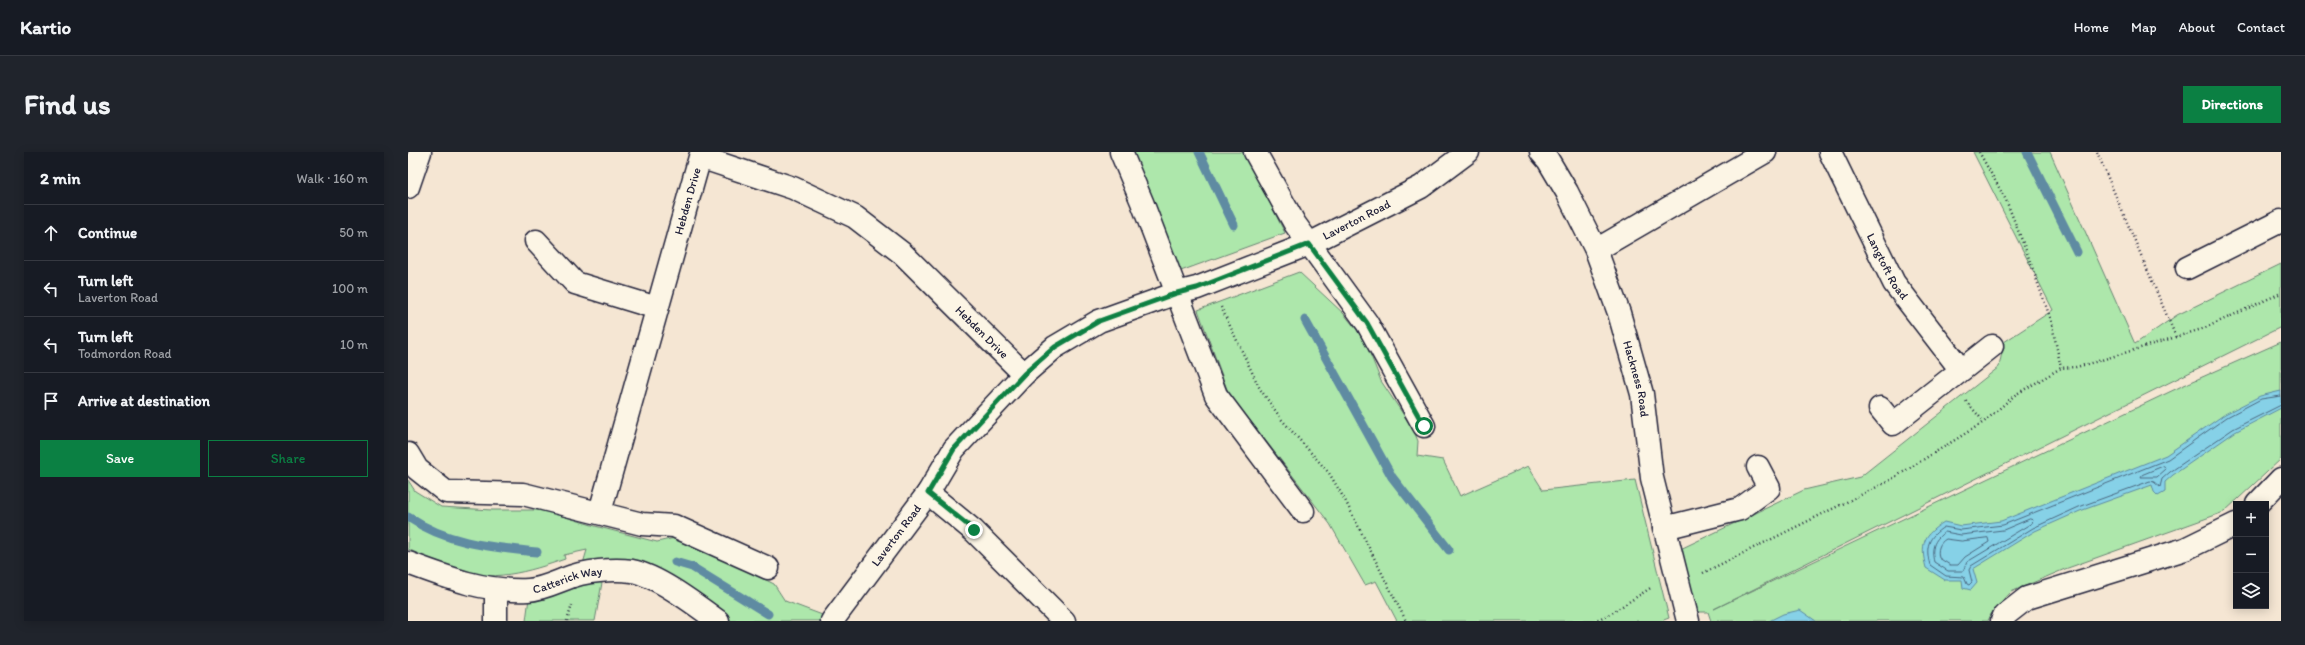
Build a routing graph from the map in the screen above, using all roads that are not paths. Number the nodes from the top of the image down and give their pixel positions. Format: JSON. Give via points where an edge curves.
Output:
{"nodes":[{"id":1,"x":420,"y":152,"type":"edge"},
{"id":2,"x":1121,"y":152,"type":"edge"},
{"id":3,"x":1255,"y":152,"type":"edge"},
{"id":4,"x":1468,"y":152,"type":"edge"},
{"id":5,"x":1541,"y":152,"type":"edge"},
{"id":6,"x":1765,"y":152,"type":"edge"},
{"id":7,"x":1830,"y":152,"type":"edge"},
{"id":8,"x":701,"y":155,"type":"edge"},
{"id":9,"x":408,"y":187,"type":"edge"},
{"id":10,"x":2281,"y":221,"type":"edge"},
{"id":11,"x":536,"y":241,"type":"dead end"},
{"id":12,"x":1309,"y":244,"type":"junction"},
{"id":13,"x":1596,"y":250,"type":"junction"},
{"id":14,"x":2187,"y":268,"type":"dead end"},
{"id":15,"x":1177,"y":293,"type":"junction"},
{"id":16,"x":657,"y":308,"type":"junction"},
{"id":17,"x":1992,"y":346,"type":"dead end"},
{"id":18,"x":1961,"y":370,"type":"junction"},
{"id":19,"x":1024,"y":374,"type":"junction"},
{"id":20,"x":1880,"y":408,"type":"dead end"},
{"id":21,"x":1424,"y":426,"type":"dead end"},
{"id":22,"x":408,"y":454,"type":"edge"},
{"id":23,"x":1758,"y":467,"type":"dead end"},
{"id":24,"x":2281,"y":479,"type":"edge"},
{"id":25,"x":928,"y":493,"type":"junction"},
{"id":26,"x":2260,"y":501,"type":"edge"},
{"id":27,"x":1303,"y":511,"type":"dead end"},
{"id":28,"x":600,"y":512,"type":"junction"},
{"id":29,"x":2233,"y":525,"type":"edge"},
{"id":30,"x":1664,"y":528,"type":"junction"},
{"id":31,"x":408,"y":563,"type":"edge"},
{"id":32,"x":768,"y":568,"type":"dead end"},
{"id":33,"x":496,"y":590,"type":"junction"},
{"id":34,"x":496,"y":621,"type":"edge"},
{"id":35,"x":718,"y":621,"type":"edge"},
{"id":36,"x":832,"y":621,"type":"edge"},
{"id":37,"x":1064,"y":621,"type":"edge"},
{"id":38,"x":1688,"y":621,"type":"edge"},
{"id":39,"x":2002,"y":621,"type":"edge"}],
"edges":[{"from":1,"to":9,"type":"street"},
{"from":2,"to":15,"type":"street"},
{"from":3,"to":12,"type":"street"},
{"from":4,"to":12,"type":"street","name":"Laverton Road","via":[[1421,187]]},
{"from":5,"to":13,"type":"street","name":"Hackness Road","via":[[1567,192]]},
{"from":6,"to":13,"type":"street"},
{"from":7,"to":18,"type":"street","name":"Langtoft Road","via":[[1894,283]]},
{"from":8,"to":16,"type":"street","name":"Hebden Drive"},
{"from":8,"to":19,"type":"street","name":"Hebden Drive","via":[[793,188],[855,217],[902,254]]},
{"from":10,"to":14,"type":"street"},
{"from":11,"to":16,"type":"street","via":[[575,283]]},
{"from":12,"to":15,"type":"street","name":"Laverton Road","via":[[1210,283]]},
{"from":12,"to":21,"type":"street","via":[[1367,323]]},
{"from":13,"to":30,"type":"street","name":"Hackness Road","via":[[1619,313],[1642,394],[1652,478]]},
{"from":15,"to":19,"type":"street","name":"Laverton Road","via":[[1099,321],[1055,347]]},
{"from":15,"to":27,"type":"street","via":[[1216,395]]},
{"from":16,"to":28,"type":"street","name":"Hebden Drive"},
{"from":17,"to":18,"type":"street"},
{"from":18,"to":20,"type":"street","via":[[1893,424]]},
{"from":19,"to":25,"type":"street","name":"Laverton Road","via":[[954,449]]},
{"from":22,"to":28,"type":"street","via":[[417,469],[446,492],[523,494]]},
{"from":23,"to":30,"type":"street","via":[[1769,488],[1740,508]]},
{"from":24,"to":26,"type":"street"},
{"from":25,"to":36,"type":"street","name":"Laverton Road"},
{"from":25,"to":37,"type":"street","via":[[974,530]]},
{"from":28,"to":32,"type":"street","via":[[642,524],[674,526]]},
{"from":29,"to":39,"type":"street","via":[[2185,549],[2026,598],[2004,616]]},
{"from":30,"to":38,"type":"street","name":"Hackness Road"},
{"from":31,"to":33,"type":"street","name":"Catterick Way","via":[[465,584]]},
{"from":33,"to":34,"type":"street"},
{"from":33,"to":35,"type":"street","name":"Catterick Way","via":[[530,590],[580,574],[632,571],[662,584],[696,604]]}]}
